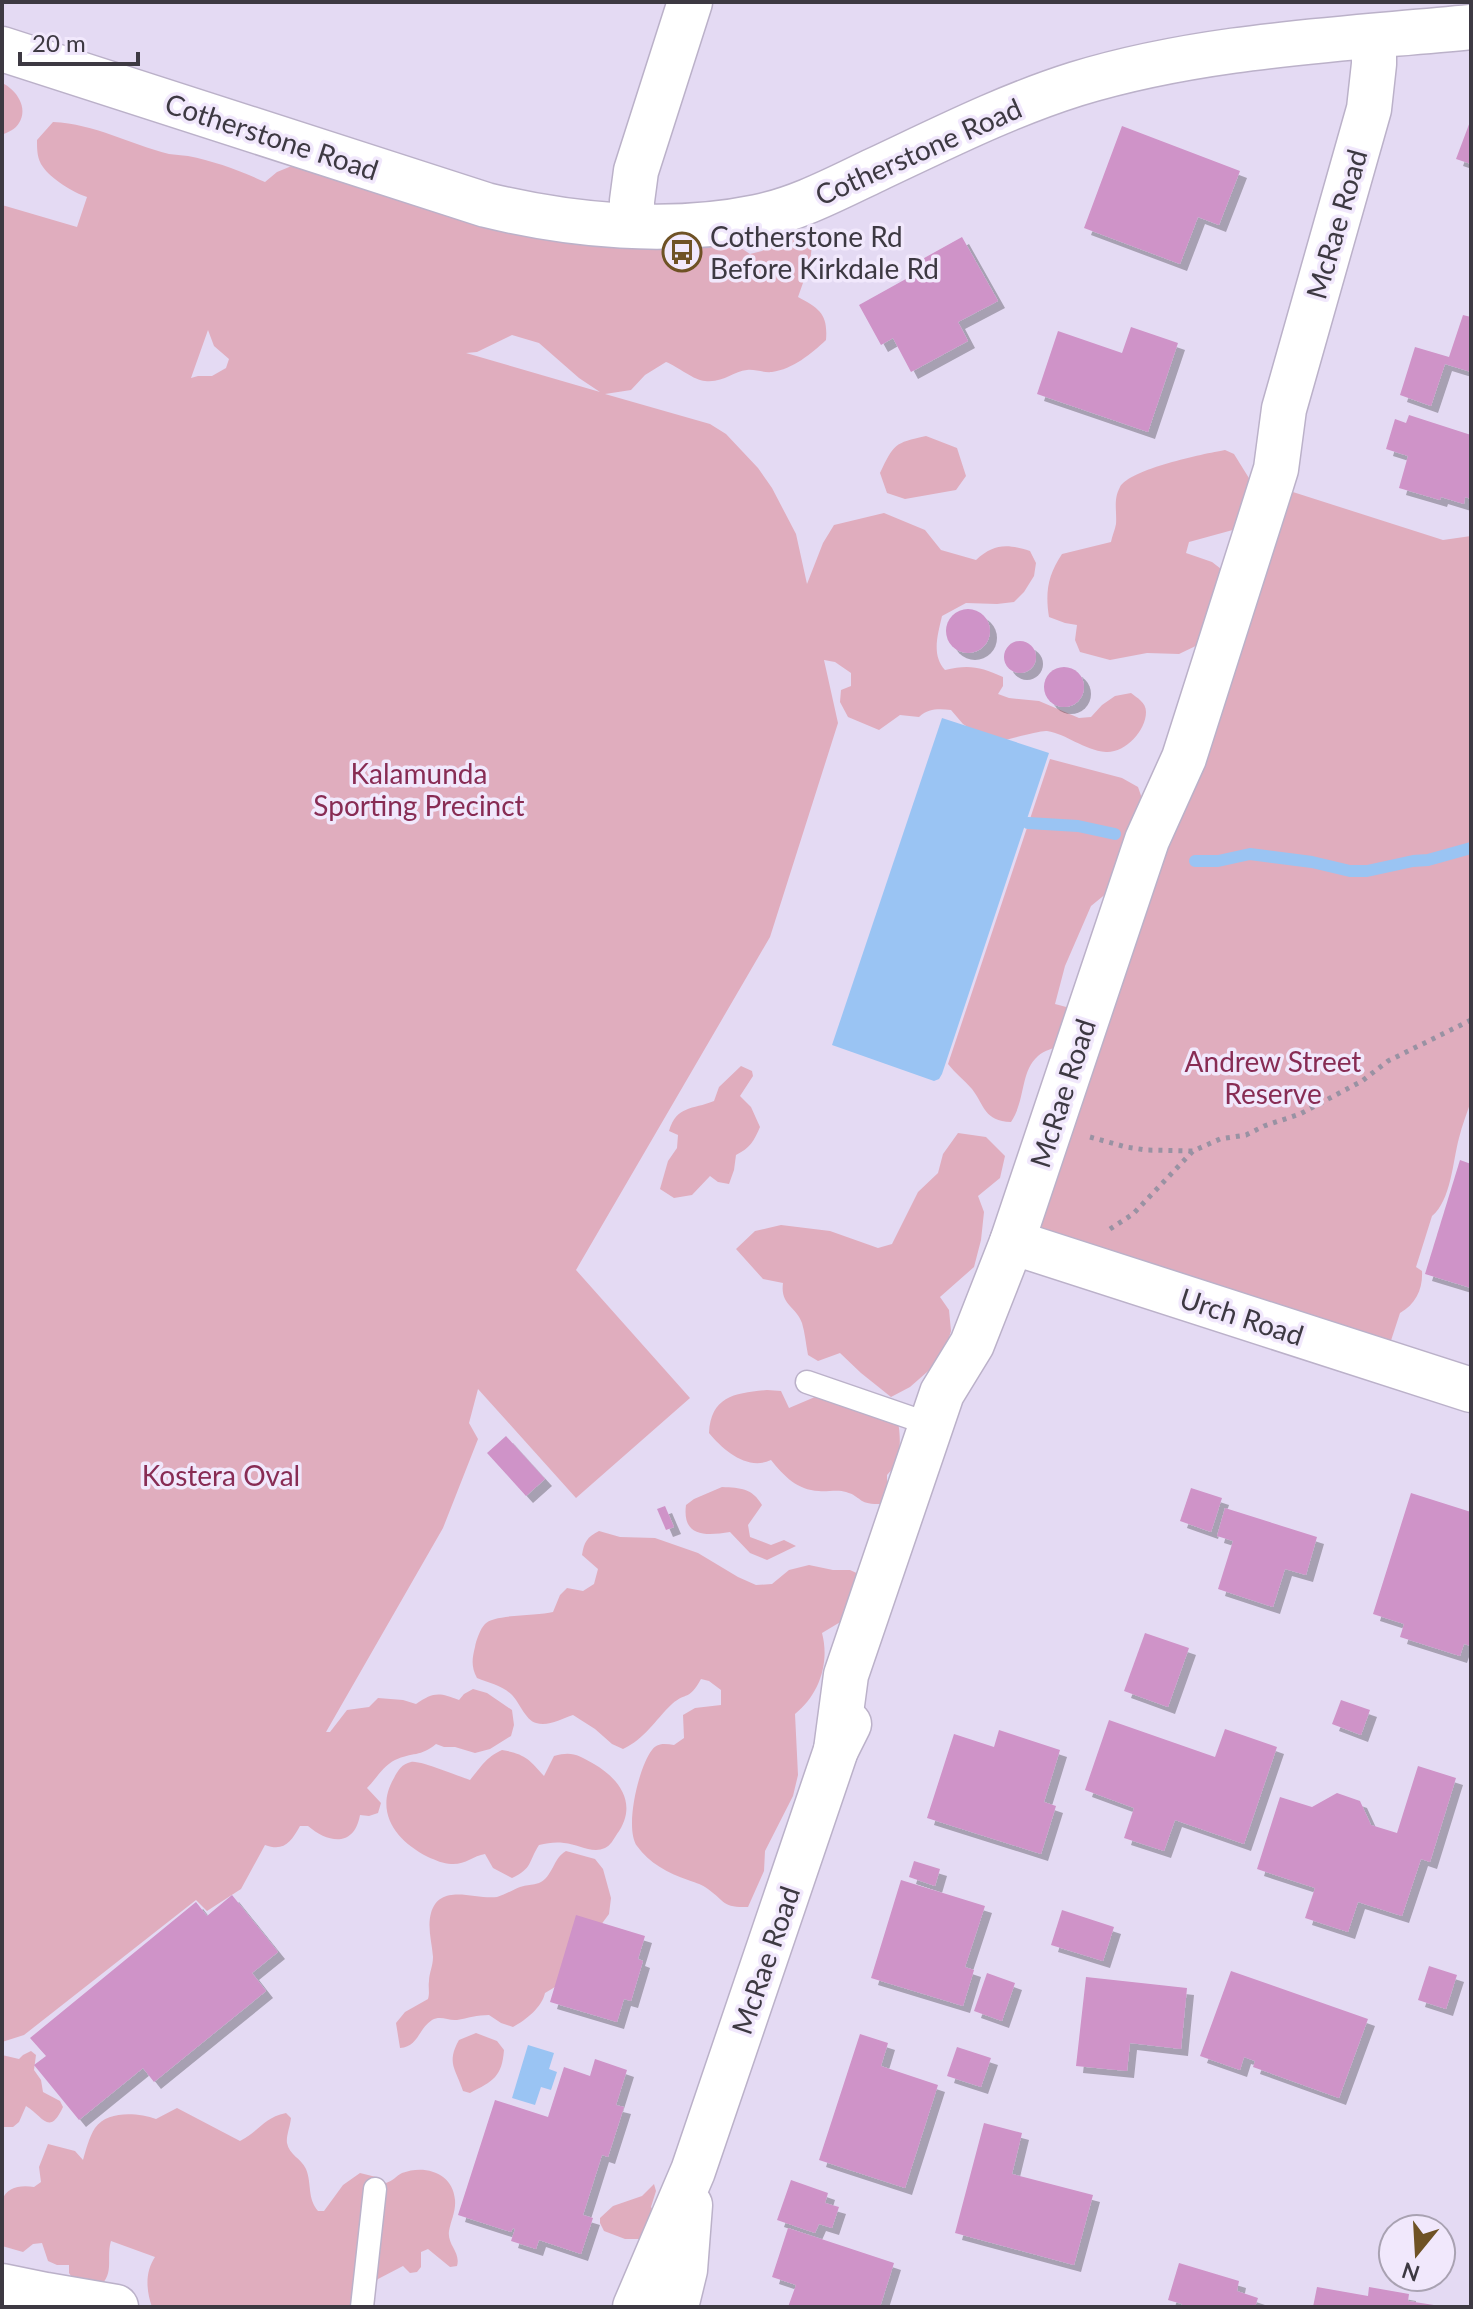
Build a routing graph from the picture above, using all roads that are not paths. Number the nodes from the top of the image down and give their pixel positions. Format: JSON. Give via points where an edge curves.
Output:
{"nodes":[{"id":1,"x":690,"y":2,"type":"edge"},
{"id":2,"x":1471,"y":27,"type":"edge"},
{"id":3,"x":1374,"y":37,"type":"junction"},
{"id":4,"x":2,"y":49,"type":"edge"},
{"id":5,"x":632,"y":225,"type":"junction"},
{"id":6,"x":1012,"y":1242,"type":"junction"},
{"id":7,"x":972,"y":1344,"type":"junction"},
{"id":8,"x":807,"y":1382,"type":"dead end"},
{"id":9,"x":1471,"y":1390,"type":"edge"},
{"id":10,"x":932,"y":1425,"type":"junction"},
{"id":11,"x":836,"y":1750,"type":"junction"},
{"id":12,"x":693,"y":2171,"type":"junction"},
{"id":13,"x":375,"y":2189,"type":"dead end"},
{"id":14,"x":2,"y":2286,"type":"edge"},
{"id":15,"x":116,"y":2307,"type":"edge"},
{"id":16,"x":362,"y":2307,"type":"edge"},
{"id":17,"x":635,"y":2307,"type":"edge"},
{"id":18,"x":676,"y":2307,"type":"edge"}],
"edges":[{"from":1,"to":5,"type":"street","via":[[636,171]]},
{"from":2,"to":3,"type":"street","name":"Cotherstone Road"},
{"from":3,"to":5,"type":"street","name":"Cotherstone Road","via":[[1143,65],[1009,109],[805,202],[758,217]]},
{"from":3,"to":6,"type":"street","name":"McRae Road","via":[[1369,109],[1284,409],[1276,469],[1184,758],[1147,840]]},
{"from":4,"to":5,"type":"street","name":"Cotherstone Road","via":[[486,205],[564,221]]},
{"from":6,"to":7,"type":"street","name":"McRae Road"},
{"from":6,"to":9,"type":"street","name":"Urch Road"},
{"from":7,"to":10,"type":"street","name":"McRae Road","via":[[942,1393]]},
{"from":7,"to":11,"type":"street","name":"McRae Road","via":[[964,1406],[868,1684]]},
{"from":8,"to":10,"type":"lane"},
{"from":10,"to":11,"type":"street","name":"McRae Road","via":[[846,1675]]},
{"from":11,"to":12,"type":"street","name":"McRae Road"},
{"from":12,"to":17,"type":"street","name":"McRae Road"},
{"from":12,"to":18,"type":"street","name":"McRae Road","via":[[685,2270]]},
{"from":13,"to":16,"type":"lane"},
{"from":14,"to":15,"type":"street"}]}
